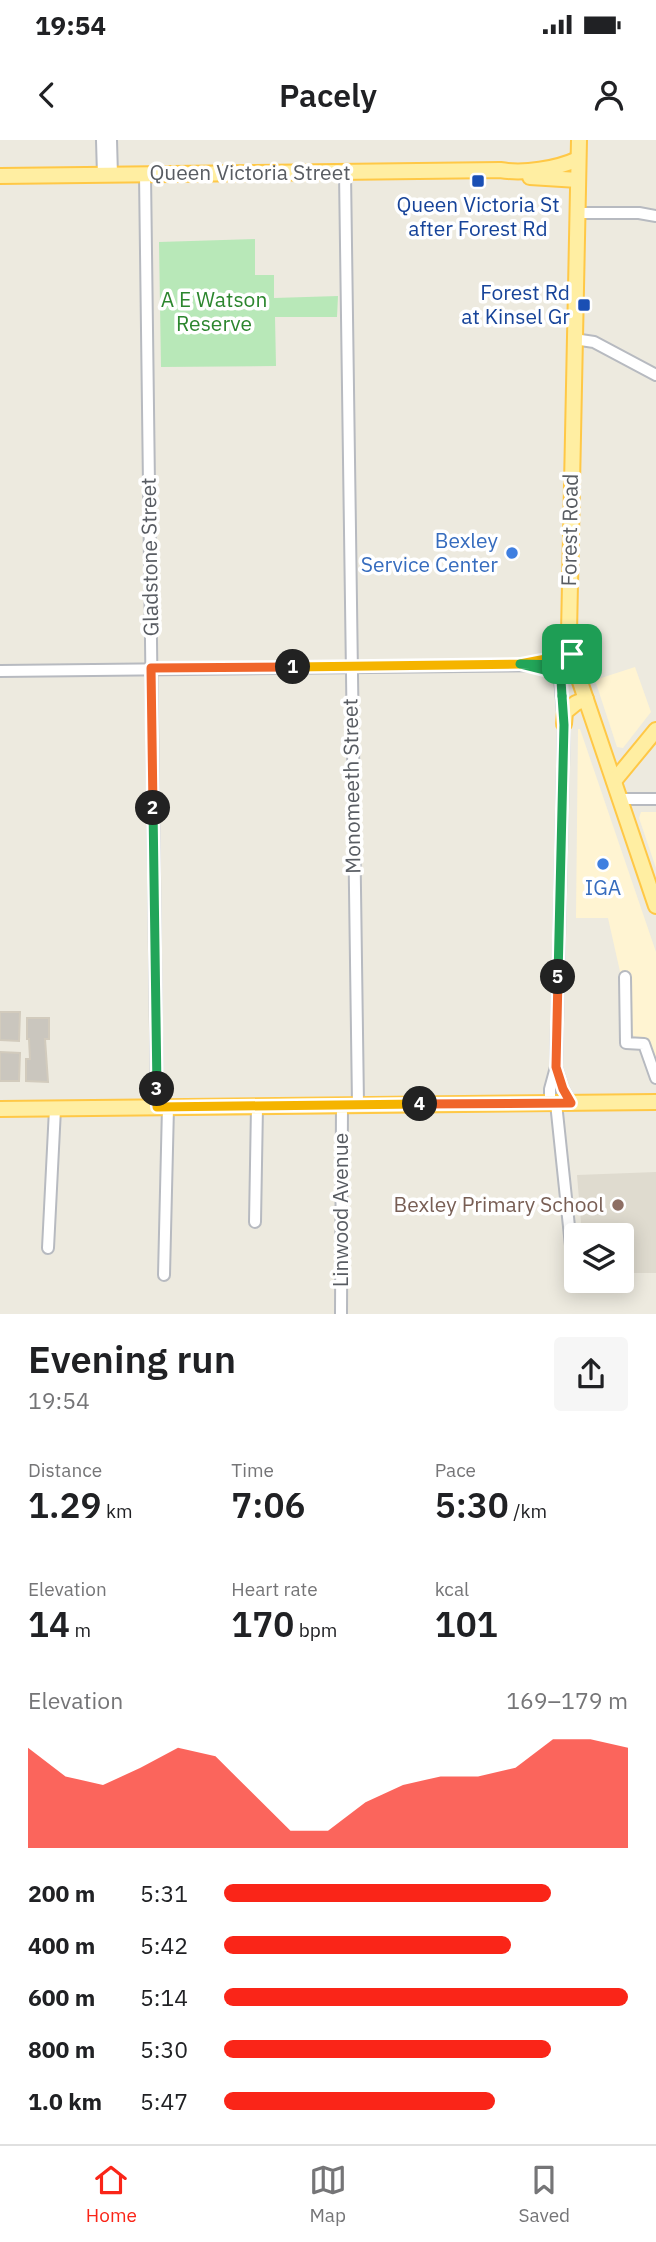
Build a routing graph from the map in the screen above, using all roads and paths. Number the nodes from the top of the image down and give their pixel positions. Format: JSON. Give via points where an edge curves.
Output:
{"nodes":[{"id":1,"x":102,"y":140,"type":"edge"},
{"id":2,"x":111,"y":140,"type":"edge"},
{"id":3,"x":579,"y":140,"type":"edge"},
{"id":4,"x":578,"y":159,"type":"junction"},
{"id":5,"x":507,"y":171,"type":"junction"},
{"id":6,"x":345,"y":173,"type":"junction"},
{"id":7,"x":145,"y":174,"type":"junction"},
{"id":8,"x":108,"y":175,"type":"junction"},
{"id":9,"x":0,"y":176,"type":"edge"},
{"id":10,"x":578,"y":180,"type":"junction"},
{"id":11,"x":577,"y":214,"type":"junction"},
{"id":12,"x":656,"y":216,"type":"edge"},
{"id":13,"x":574,"y":339,"type":"junction"},
{"id":14,"x":656,"y":374,"type":"edge"},
{"id":15,"x":573,"y":658,"type":"junction"},
{"id":16,"x":520,"y":664,"type":"junction"},
{"id":17,"x":350,"y":666,"type":"junction"},
{"id":18,"x":151,"y":668,"type":"junction"},
{"id":19,"x":0,"y":671,"type":"edge"},
{"id":20,"x":587,"y":704,"type":"junction"},
{"id":21,"x":564,"y":724,"type":"junction"},
{"id":22,"x":656,"y":730,"type":"edge"},
{"id":23,"x":614,"y":781,"type":"junction"},
{"id":24,"x":619,"y":799,"type":"junction"},
{"id":25,"x":656,"y":799,"type":"edge"},
{"id":26,"x":656,"y":906,"type":"edge"},
{"id":27,"x":625,"y":977,"type":"dead end"},
{"id":28,"x":556,"y":1067,"type":"junction"},
{"id":29,"x":656,"y":1078,"type":"edge"},
{"id":30,"x":656,"y":1102,"type":"edge"},
{"id":31,"x":553,"y":1103,"type":"junction"},
{"id":32,"x":571,"y":1103,"type":"junction"},
{"id":33,"x":358,"y":1104,"type":"junction"},
{"id":34,"x":342,"y":1105,"type":"junction"},
{"id":35,"x":257,"y":1106,"type":"junction"},
{"id":36,"x":163,"y":1107,"type":"junction"},
{"id":37,"x":0,"y":1109,"type":"edge"},
{"id":38,"x":55,"y":1109,"type":"junction"},
{"id":39,"x":255,"y":1222,"type":"dead end"},
{"id":40,"x":568,"y":1223,"type":"edge"},
{"id":41,"x":48,"y":1248,"type":"dead end"},
{"id":42,"x":164,"y":1275,"type":"dead end"},
{"id":43,"x":341,"y":1314,"type":"edge"}],
"edges":[{"from":1,"to":8,"type":"street"},
{"from":2,"to":8,"type":"street"},
{"from":3,"to":4,"type":"main road","name":"Forest Road"},
{"from":4,"to":5,"type":"main road","name":"Queen Victoria Street","via":[[511,165]]},
{"from":4,"to":10,"type":"main road","name":"Forest Road"},
{"from":5,"to":6,"type":"main road","name":"Queen Victoria Street"},
{"from":5,"to":10,"type":"main road"},
{"from":6,"to":7,"type":"main road","name":"Queen Victoria Street"},
{"from":6,"to":17,"type":"street","name":"Monomeeth Street"},
{"from":7,"to":8,"type":"main road","name":"Queen Victoria Street"},
{"from":7,"to":18,"type":"street","name":"Gladstone Street"},
{"from":8,"to":9,"type":"main road","name":"Queen Victoria Street"},
{"from":10,"to":11,"type":"main road","name":"Forest Road"},
{"from":11,"to":12,"type":"street"},
{"from":11,"to":13,"type":"main road","name":"Forest Road"},
{"from":13,"to":14,"type":"street","via":[[594,342]]},
{"from":13,"to":15,"type":"main road","name":"Forest Road","via":[[568,600]]},
{"from":15,"to":16,"type":"street"},
{"from":15,"to":20,"type":"main road","name":"Forest Road"},
{"from":16,"to":17,"type":"street"},
{"from":16,"to":21,"type":"street","via":[[560,677]]},
{"from":17,"to":18,"type":"street"},
{"from":17,"to":33,"type":"street","name":"Monomeeth Street"},
{"from":18,"to":19,"type":"street"},
{"from":18,"to":36,"type":"street","name":"Gladstone Street"},
{"from":20,"to":21,"type":"main road"},
{"from":20,"to":23,"type":"main road","name":"Forest Road"},
{"from":21,"to":28,"type":"street"},
{"from":22,"to":23,"type":"main road"},
{"from":23,"to":24,"type":"main road","name":"Forest Road"},
{"from":24,"to":25,"type":"street"},
{"from":24,"to":26,"type":"main road","name":"Forest Road"},
{"from":27,"to":29,"type":"street","via":[[626,1043],[644,1044]]},
{"from":28,"to":31,"type":"street","via":[[550,1089]]},
{"from":28,"to":32,"type":"street"},
{"from":30,"to":32,"type":"main road"},
{"from":31,"to":32,"type":"main road"},
{"from":31,"to":33,"type":"main road"},
{"from":31,"to":40,"type":"street"},
{"from":33,"to":34,"type":"main road"},
{"from":34,"to":35,"type":"main road"},
{"from":34,"to":43,"type":"street","name":"Linwood Avenue"},
{"from":35,"to":36,"type":"main road"},
{"from":35,"to":39,"type":"street"},
{"from":36,"to":38,"type":"main road"},
{"from":36,"to":42,"type":"street","name":"Gladstone Street"},
{"from":37,"to":38,"type":"main road"},
{"from":38,"to":41,"type":"street"}]}
